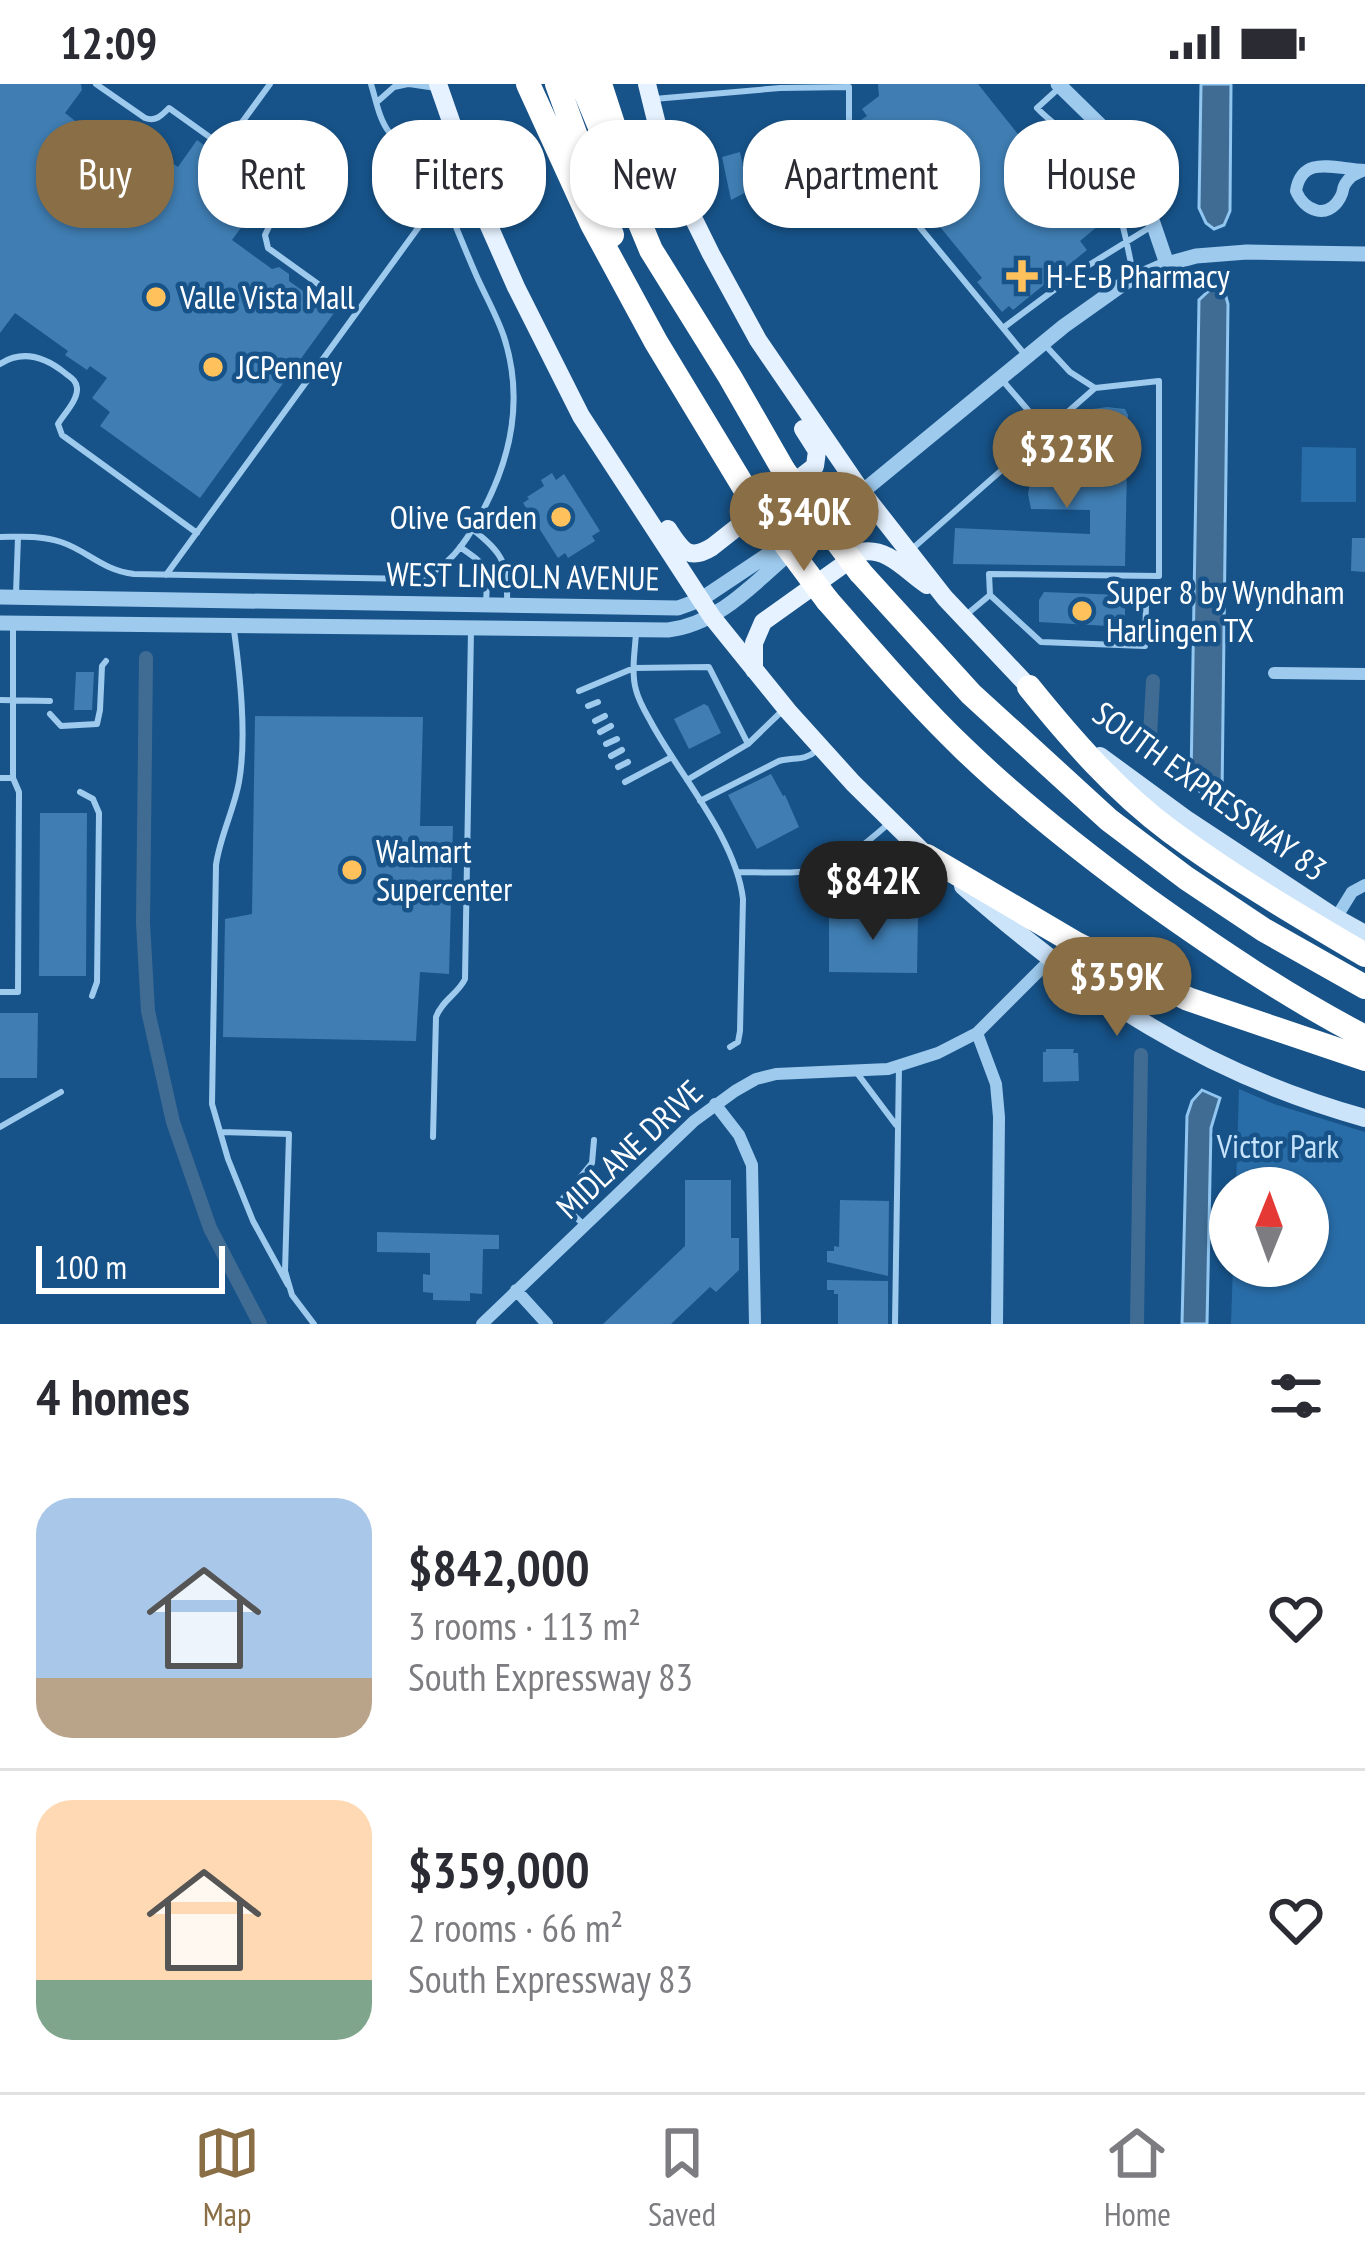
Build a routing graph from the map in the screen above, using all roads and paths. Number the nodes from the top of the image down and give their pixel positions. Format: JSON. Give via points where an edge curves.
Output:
{"nodes":[{"id":1,"x":96,"y":84,"type":"edge"},
{"id":2,"x":270,"y":84,"type":"edge"},
{"id":3,"x":371,"y":84,"type":"edge"},
{"id":4,"x":409,"y":84,"type":"edge"},
{"id":5,"x":528,"y":84,"type":"edge"},
{"id":6,"x":557,"y":84,"type":"edge"},
{"id":7,"x":582,"y":84,"type":"edge"},
{"id":8,"x":600,"y":84,"type":"edge"},
{"id":9,"x":1059,"y":85,"type":"edge"},
{"id":10,"x":439,"y":87,"type":"edge"},
{"id":11,"x":649,"y":92,"type":"edge"},
{"id":12,"x":376,"y":102,"type":"junction"},
{"id":13,"x":244,"y":120,"type":"edge"},
{"id":14,"x":384,"y":120,"type":"edge"},
{"id":15,"x":1051,"y":120,"type":"edge"},
{"id":16,"x":1094,"y":120,"type":"edge"},
{"id":17,"x":198,"y":129,"type":"edge"},
{"id":18,"x":1365,"y":170,"type":"edge"},
{"id":19,"x":269,"y":228,"type":"edge"},
{"id":20,"x":418,"y":228,"type":"edge"},
{"id":21,"x":457,"y":228,"type":"edge"},
{"id":22,"x":1126,"y":228,"type":"edge"},
{"id":23,"x":1151,"y":228,"type":"edge"},
{"id":24,"x":1157,"y":228,"type":"edge"},
{"id":25,"x":1127,"y":242,"type":"junction"},
{"id":26,"x":650,"y":250,"type":"junction"},
{"id":27,"x":1365,"y":254,"type":"edge"},
{"id":28,"x":1167,"y":264,"type":"junction"},
{"id":29,"x":1134,"y":278,"type":"junction"},
{"id":30,"x":357,"y":312,"type":"junction"},
{"id":31,"x":642,"y":316,"type":"junction"},
{"id":32,"x":1003,"y":328,"type":"junction"},
{"id":33,"x":758,"y":340,"type":"junction"},
{"id":34,"x":1043,"y":343,"type":"junction"},
{"id":35,"x":1027,"y":357,"type":"junction"},
{"id":36,"x":0,"y":364,"type":"edge"},
{"id":37,"x":1001,"y":378,"type":"junction"},
{"id":38,"x":1095,"y":388,"type":"junction"},
{"id":39,"x":58,"y":430,"type":"junction"},
{"id":40,"x":1046,"y":431,"type":"junction"},
{"id":41,"x":47,"y":432,"type":"dead end"},
{"id":42,"x":597,"y":439,"type":"junction"},
{"id":43,"x":862,"y":492,"type":"junction"},
{"id":44,"x":472,"y":529,"type":"junction"},
{"id":45,"x":196,"y":533,"type":"junction"},
{"id":46,"x":0,"y":537,"type":"edge"},
{"id":47,"x":18,"y":537,"type":"junction"},
{"id":48,"x":460,"y":547,"type":"junction"},
{"id":49,"x":909,"y":552,"type":"junction"},
{"id":50,"x":166,"y":575,"type":"junction"},
{"id":51,"x":990,"y":595,"type":"junction"},
{"id":52,"x":8,"y":597,"type":"edge"},
{"id":53,"x":945,"y":598,"type":"junction"},
{"id":54,"x":700,"y":600,"type":"junction"},
{"id":55,"x":1146,"y":602,"type":"dead end"},
{"id":56,"x":486,"y":605,"type":"junction"},
{"id":57,"x":507,"y":605,"type":"junction"},
{"id":58,"x":712,"y":617,"type":"junction"},
{"id":59,"x":964,"y":618,"type":"junction"},
{"id":60,"x":6,"y":623,"type":"edge"},
{"id":61,"x":234,"y":626,"type":"junction"},
{"id":62,"x":471,"y":627,"type":"junction"},
{"id":63,"x":636,"y":629,"type":"junction"},
{"id":64,"x":106,"y":662,"type":"dead end"},
{"id":65,"x":634,"y":668,"type":"junction"},
{"id":66,"x":754,"y":670,"type":"junction"},
{"id":67,"x":1274,"y":673,"type":"dead end"},
{"id":68,"x":1365,"y":674,"type":"edge"},
{"id":69,"x":634,"y":686,"type":"junction"},
{"id":70,"x":1029,"y":687,"type":"junction"},
{"id":71,"x":624,"y":690,"type":"dead end"},
{"id":72,"x":579,"y":691,"type":"dead end"},
{"id":73,"x":0,"y":700,"type":"edge"},
{"id":74,"x":13,"y":700,"type":"junction"},
{"id":75,"x":640,"y":700,"type":"junction"},
{"id":76,"x":50,"y":701,"type":"dead end"},
{"id":77,"x":598,"y":702,"type":"dead end"},
{"id":78,"x":631,"y":704,"type":"dead end"},
{"id":79,"x":588,"y":706,"type":"dead end"},
{"id":80,"x":785,"y":708,"type":"junction"},
{"id":81,"x":50,"y":714,"type":"dead end"},
{"id":82,"x":605,"y":716,"type":"dead end"},
{"id":83,"x":595,"y":721,"type":"dead end"},
{"id":84,"x":651,"y":722,"type":"junction"},
{"id":85,"x":611,"y":726,"type":"dead end"},
{"id":86,"x":642,"y":727,"type":"dead end"},
{"id":87,"x":600,"y":732,"type":"dead end"},
{"id":88,"x":657,"y":732,"type":"junction"},
{"id":89,"x":647,"y":737,"type":"dead end"},
{"id":90,"x":617,"y":739,"type":"dead end"},
{"id":91,"x":606,"y":744,"type":"dead end"},
{"id":92,"x":663,"y":744,"type":"junction"},
{"id":93,"x":748,"y":744,"type":"junction"},
{"id":94,"x":820,"y":747,"type":"junction"},
{"id":95,"x":653,"y":748,"type":"dead end"},
{"id":96,"x":622,"y":750,"type":"dead end"},
{"id":97,"x":611,"y":756,"type":"dead end"},
{"id":98,"x":671,"y":758,"type":"junction"},
{"id":99,"x":628,"y":761,"type":"dead end"},
{"id":100,"x":618,"y":767,"type":"dead end"},
{"id":101,"x":0,"y":778,"type":"edge"},
{"id":102,"x":13,"y":778,"type":"junction"},
{"id":103,"x":687,"y":779,"type":"junction"},
{"id":104,"x":626,"y":782,"type":"dead end"},
{"id":105,"x":80,"y":792,"type":"dead end"},
{"id":106,"x":700,"y":801,"type":"junction"},
{"id":107,"x":892,"y":821,"type":"junction"},
{"id":108,"x":927,"y":856,"type":"junction"},
{"id":109,"x":738,"y":872,"type":"junction"},
{"id":110,"x":1365,"y":885,"type":"edge"},
{"id":111,"x":1336,"y":918,"type":"junction"},
{"id":112,"x":1365,"y":934,"type":"edge"},
{"id":113,"x":1365,"y":955,"type":"edge"},
{"id":114,"x":1051,"y":959,"type":"junction"},
{"id":115,"x":1365,"y":987,"type":"edge"},
{"id":116,"x":0,"y":992,"type":"edge"},
{"id":117,"x":92,"y":996,"type":"dead end"},
{"id":118,"x":977,"y":1033,"type":"junction"},
{"id":119,"x":1365,"y":1036,"type":"edge"},
{"id":120,"x":730,"y":1047,"type":"dead end"},
{"id":121,"x":1365,"y":1059,"type":"edge"},
{"id":122,"x":899,"y":1066,"type":"junction"},
{"id":123,"x":855,"y":1070,"type":"junction"},
{"id":124,"x":61,"y":1092,"type":"dead end"},
{"id":125,"x":715,"y":1104,"type":"junction"},
{"id":126,"x":1365,"y":1118,"type":"edge"},
{"id":127,"x":0,"y":1127,"type":"edge"},
{"id":128,"x":899,"y":1130,"type":"junction"},
{"id":129,"x":220,"y":1132,"type":"junction"},
{"id":130,"x":433,"y":1137,"type":"dead end"},
{"id":131,"x":594,"y":1140,"type":"dead end"},
{"id":132,"x":585,"y":1226,"type":"junction"},
{"id":133,"x":288,"y":1285,"type":"junction"},
{"id":134,"x":516,"y":1290,"type":"junction"},
{"id":135,"x":314,"y":1324,"type":"edge"},
{"id":136,"x":482,"y":1324,"type":"edge"},
{"id":137,"x":547,"y":1324,"type":"edge"},
{"id":138,"x":754,"y":1324,"type":"edge"},
{"id":139,"x":895,"y":1324,"type":"edge"},
{"id":140,"x":997,"y":1324,"type":"edge"}],
"edges":[{"from":1,"to":17,"type":"lane","via":[[145,118],[169,108]]},
{"from":2,"to":13,"type":"lane"},
{"from":3,"to":12,"type":"lane"},
{"from":4,"to":10,"type":"lane"},
{"from":4,"to":12,"type":"lane"},
{"from":5,"to":31,"type":"highway"},
{"from":6,"to":31,"type":"highway"},
{"from":7,"to":26,"type":"highway"},
{"from":8,"to":26,"type":"highway"},
{"from":9,"to":15,"type":"lane","via":[[1037,108]]},
{"from":9,"to":16,"type":"street"},
{"from":10,"to":42,"type":"main road","via":[[516,287]]},
{"from":11,"to":32,"type":"lane","via":[[849,87],[849,131],[860,156]]},
{"from":11,"to":33,"type":"main road","name":"SOUTH EXPRESSWAY 83","via":[[667,165]]},
{"from":12,"to":14,"type":"lane"},
{"from":18,"to":18,"type":"street","via":[[1307,168],[1296,190],[1304,206],[1328,210]]},
{"from":19,"to":30,"type":"lane","via":[[268,248]]},
{"from":20,"to":30,"type":"lane"},
{"from":21,"to":44,"type":"lane","via":[[502,331],[513,384],[508,448]]},
{"from":22,"to":25,"type":"lane"},
{"from":23,"to":25,"type":"lane"},
{"from":24,"to":28,"type":"street"},
{"from":25,"to":29,"type":"lane"},
{"from":25,"to":32,"type":"lane"},
{"from":26,"to":115,"type":"highway","bridge":true,"via":[[784,471],[860,572],[971,694],[1109,820],[1186,878]]},
{"from":27,"to":28,"type":"street","name":"WEST LINCOLN AVENUE","via":[[1247,252]]},
{"from":28,"to":29,"type":"street","name":"WEST LINCOLN AVENUE"},
{"from":29,"to":34,"type":"street","name":"WEST LINCOLN AVENUE"},
{"from":30,"to":45,"type":"lane"},
{"from":31,"to":119,"type":"highway","bridge":true,"via":[[748,494],[827,600],[964,748],[1083,853],[1232,960]]},
{"from":32,"to":35,"type":"lane"},
{"from":33,"to":42,"type":"main road","via":[[817,459],[712,547],[694,555],[681,548],[613,444]]},
{"from":33,"to":43,"type":"main road","name":"SOUTH EXPRESSWAY 83"},
{"from":34,"to":35,"type":"street","name":"WEST LINCOLN AVENUE"},
{"from":34,"to":38,"type":"lane"},
{"from":35,"to":37,"type":"street","name":"WEST LINCOLN AVENUE"},
{"from":36,"to":39,"type":"lane","via":[[38,357],[74,380],[77,392]]},
{"from":37,"to":40,"type":"lane"},
{"from":37,"to":43,"type":"street","name":"WEST LINCOLN AVENUE"},
{"from":38,"to":40,"type":"lane"},
{"from":38,"to":51,"type":"lane","via":[[1159,381],[1159,577],[988,574]]},
{"from":39,"to":41,"type":"lane"},
{"from":39,"to":45,"type":"lane"},
{"from":40,"to":49,"type":"lane"},
{"from":42,"to":54,"type":"main road"},
{"from":43,"to":49,"type":"main road","name":"SOUTH EXPRESSWAY 83"},
{"from":43,"to":54,"type":"street","name":"WEST LINCOLN AVENUE"},
{"from":43,"to":58,"type":"street"},
{"from":44,"to":48,"type":"lane"},
{"from":44,"to":57,"type":"lane","via":[[502,559]]},
{"from":45,"to":50,"type":"lane"},
{"from":46,"to":47,"type":"lane"},
{"from":47,"to":50,"type":"lane","via":[[60,542],[110,569]]},
{"from":47,"to":52,"type":"lane"},
{"from":48,"to":50,"type":"lane","via":[[416,579]]},
{"from":48,"to":56,"type":"lane","via":[[486,568]]},
{"from":49,"to":53,"type":"main road","name":"SOUTH EXPRESSWAY 83"},
{"from":51,"to":55,"type":"lane","via":[[1041,642],[1145,646]]},
{"from":51,"to":59,"type":"lane"},
{"from":52,"to":56,"type":"street","name":"WEST LINCOLN AVENUE"},
{"from":53,"to":59,"type":"main road","name":"SOUTH EXPRESSWAY 83"},
{"from":53,"to":66,"type":"main road","via":[[877,550],[861,552],[763,622]]},
{"from":54,"to":57,"type":"street","name":"WEST LINCOLN AVENUE","via":[[677,608]]},
{"from":54,"to":58,"type":"main road"},
{"from":56,"to":57,"type":"street","name":"WEST LINCOLN AVENUE"},
{"from":58,"to":63,"type":"street","name":"WEST LINCOLN AVENUE","via":[[687,628]]},
{"from":58,"to":66,"type":"main road"},
{"from":59,"to":70,"type":"main road","name":"SOUTH EXPRESSWAY 83"},
{"from":60,"to":61,"type":"street","name":"WEST LINCOLN AVENUE"},
{"from":60,"to":74,"type":"lane"},
{"from":61,"to":62,"type":"street","name":"WEST LINCOLN AVENUE"},
{"from":61,"to":129,"type":"lane","via":[[241,759],[218,849],[215,909],[211,1086]]},
{"from":62,"to":63,"type":"street","name":"WEST LINCOLN AVENUE"},
{"from":62,"to":130,"type":"lane","via":[[465,979],[436,1017]]},
{"from":63,"to":65,"type":"lane"},
{"from":64,"to":81,"type":"lane","via":[[97,724],[62,726]]},
{"from":65,"to":69,"type":"lane"},
{"from":65,"to":72,"type":"lane"},
{"from":65,"to":93,"type":"lane","via":[[709,667]]},
{"from":66,"to":80,"type":"main road"},
{"from":67,"to":68,"type":"street"},
{"from":69,"to":71,"type":"lane"},
{"from":69,"to":75,"type":"lane"},
{"from":70,"to":111,"type":"main road","name":"SOUTH EXPRESSWAY 83","via":[[1102,758]]},
{"from":70,"to":113,"type":"highway","via":[[1080,749],[1168,830]]},
{"from":73,"to":74,"type":"lane"},
{"from":74,"to":76,"type":"lane"},
{"from":74,"to":102,"type":"lane"},
{"from":75,"to":78,"type":"lane"},
{"from":75,"to":84,"type":"lane"},
{"from":77,"to":79,"type":"lane"},
{"from":80,"to":93,"type":"lane"},
{"from":80,"to":94,"type":"main road"},
{"from":82,"to":83,"type":"lane"},
{"from":84,"to":86,"type":"lane"},
{"from":84,"to":88,"type":"lane"},
{"from":85,"to":87,"type":"lane"},
{"from":88,"to":89,"type":"lane"},
{"from":88,"to":92,"type":"lane"},
{"from":90,"to":91,"type":"lane"},
{"from":92,"to":95,"type":"lane"},
{"from":92,"to":98,"type":"lane"},
{"from":93,"to":103,"type":"lane"},
{"from":94,"to":106,"type":"lane"},
{"from":94,"to":107,"type":"main road"},
{"from":96,"to":97,"type":"lane"},
{"from":98,"to":103,"type":"lane"},
{"from":98,"to":104,"type":"lane"},
{"from":99,"to":100,"type":"lane"},
{"from":101,"to":102,"type":"lane"},
{"from":102,"to":116,"type":"lane","via":[[18,992]]},
{"from":103,"to":106,"type":"lane"},
{"from":105,"to":117,"type":"lane","via":[[99,813]]},
{"from":106,"to":109,"type":"lane"},
{"from":107,"to":108,"type":"main road"},
{"from":107,"to":109,"type":"lane","via":[[833,866]]},
{"from":108,"to":114,"type":"main road"},
{"from":108,"to":121,"type":"highway","via":[[1188,999]]},
{"from":109,"to":120,"type":"lane","via":[[740,1031]]},
{"from":110,"to":111,"type":"street"},
{"from":111,"to":112,"type":"main road","name":"SOUTH EXPRESSWAY 83"},
{"from":114,"to":118,"type":"street"},
{"from":114,"to":126,"type":"main road","via":[[1165,1037],[1239,1075]]},
{"from":118,"to":122,"type":"street","name":"MIDLANE DRIVE"},
{"from":118,"to":140,"type":"street","via":[[1000,1117]]},
{"from":122,"to":123,"type":"street","name":"MIDLANE DRIVE"},
{"from":122,"to":128,"type":"lane"},
{"from":123,"to":125,"type":"street","name":"MIDLANE DRIVE","via":[[755,1079]]},
{"from":123,"to":128,"type":"lane"},
{"from":124,"to":127,"type":"lane"},
{"from":125,"to":132,"type":"street","name":"MIDLANE DRIVE"},
{"from":125,"to":138,"type":"street","via":[[752,1165]]},
{"from":128,"to":139,"type":"lane"},
{"from":129,"to":133,"type":"lane"},
{"from":129,"to":133,"type":"lane","via":[[289,1134]]},
{"from":131,"to":132,"type":"lane","via":[[592,1163],[560,1202]]},
{"from":132,"to":134,"type":"street","name":"MIDLANE DRIVE"},
{"from":133,"to":135,"type":"lane"},
{"from":134,"to":136,"type":"street","name":"MIDLANE DRIVE"},
{"from":134,"to":137,"type":"street"}]}
